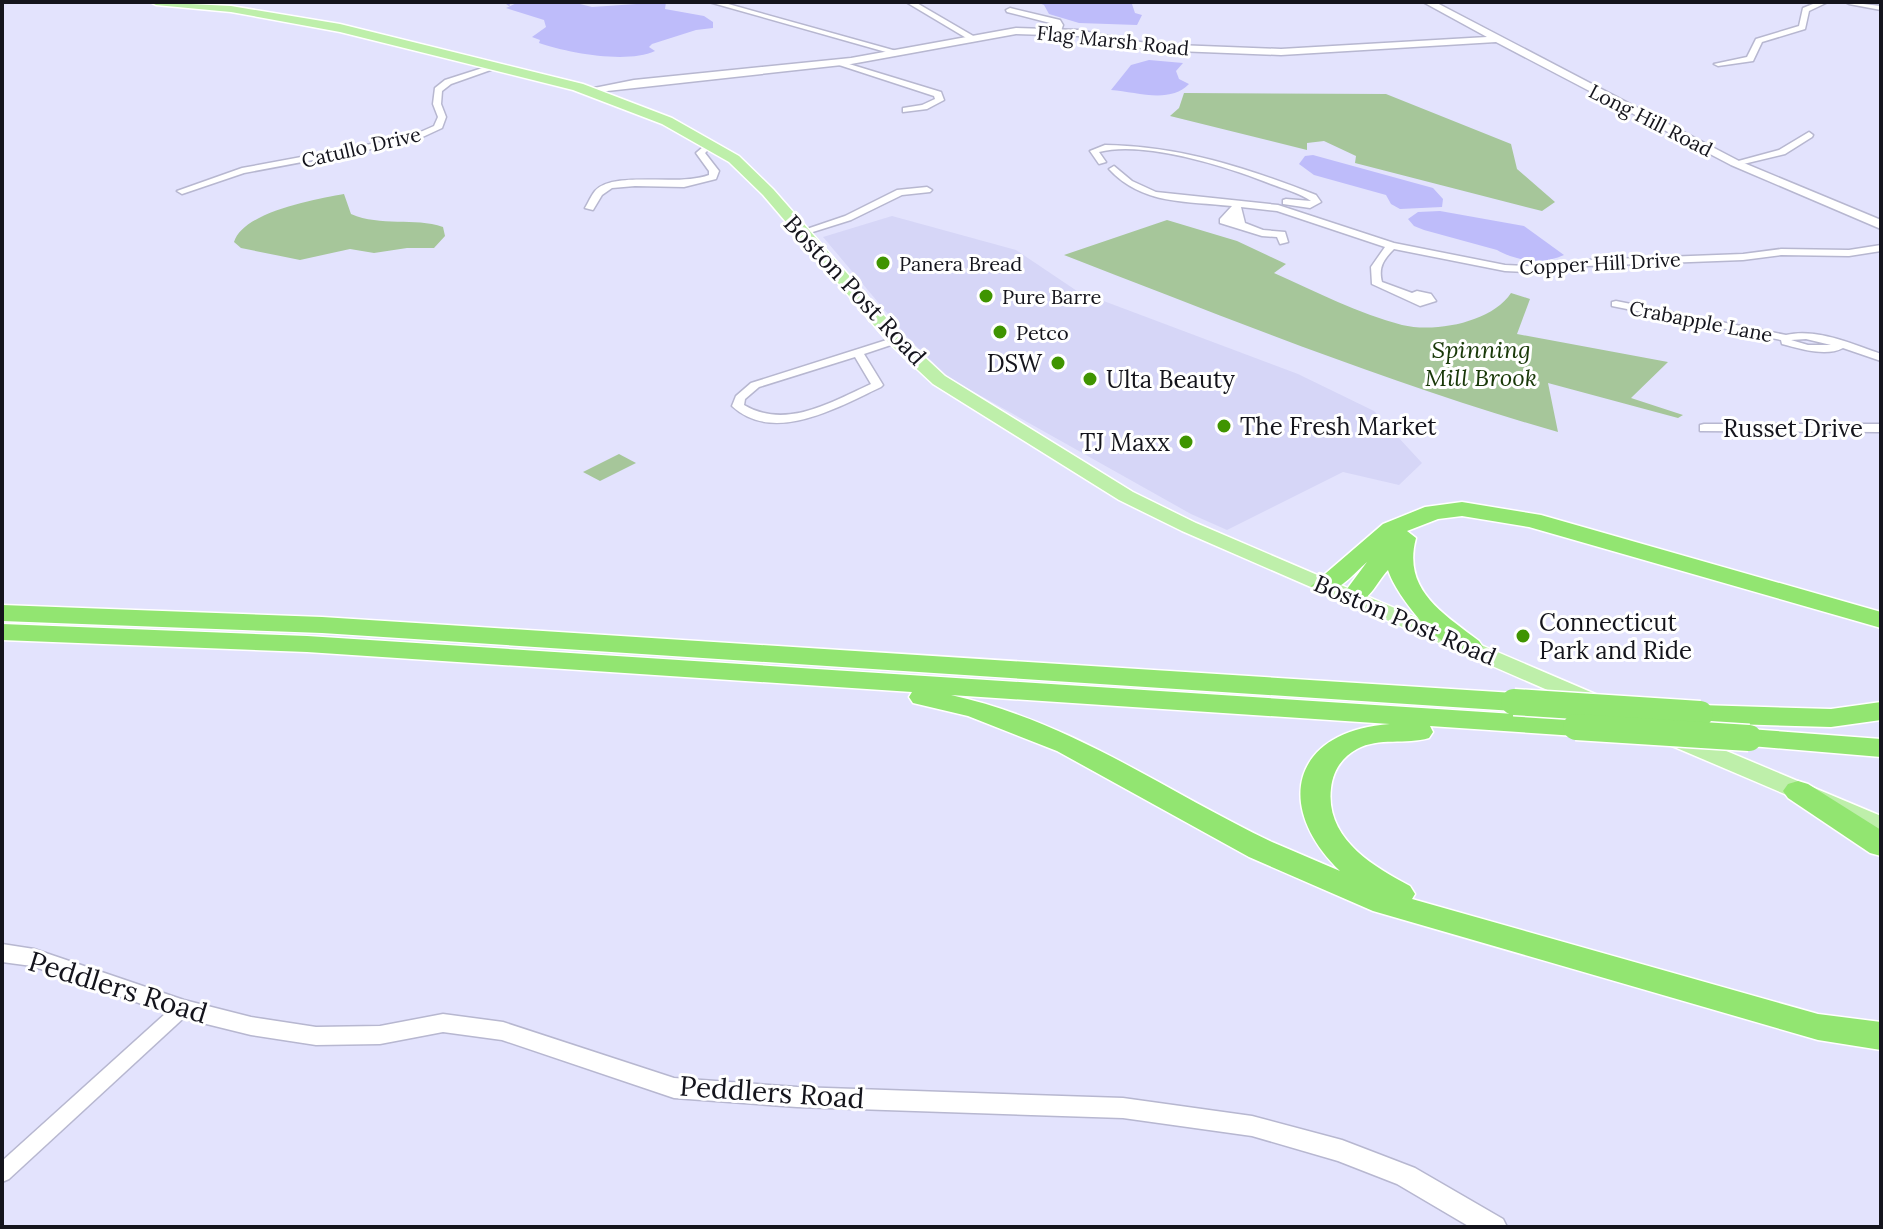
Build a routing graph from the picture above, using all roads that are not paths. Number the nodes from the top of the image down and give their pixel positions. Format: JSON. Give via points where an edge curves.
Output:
{"nodes":[{"id":1,"x":156,"y":2,"type":"edge"},
{"id":2,"x":713,"y":2,"type":"edge"},
{"id":3,"x":910,"y":2,"type":"edge"},
{"id":4,"x":1428,"y":2,"type":"edge"},
{"id":5,"x":1824,"y":2,"type":"edge"},
{"id":6,"x":1849,"y":2,"type":"edge"},
{"id":7,"x":1881,"y":8,"type":"edge"},
{"id":8,"x":1010,"y":10,"type":"dead end"},
{"id":9,"x":1057,"y":31,"type":"junction"},
{"id":10,"x":971,"y":37,"type":"junction"},
{"id":11,"x":1496,"y":39,"type":"junction"},
{"id":12,"x":896,"y":52,"type":"junction"},
{"id":13,"x":839,"y":62,"type":"junction"},
{"id":14,"x":1718,"y":64,"type":"dead end"},
{"id":15,"x":498,"y":66,"type":"junction"},
{"id":16,"x":589,"y":90,"type":"junction"},
{"id":17,"x":906,"y":110,"type":"dead end"},
{"id":18,"x":1809,"y":135,"type":"dead end"},
{"id":19,"x":710,"y":144,"type":"junction"},
{"id":20,"x":1735,"y":163,"type":"junction"},
{"id":21,"x":927,"y":190,"type":"dead end"},
{"id":22,"x":182,"y":191,"type":"dead end"},
{"id":23,"x":1222,"y":202,"type":"junction"},
{"id":24,"x":1238,"y":206,"type":"junction"},
{"id":25,"x":590,"y":208,"type":"dead end"},
{"id":26,"x":1238,"y":224,"type":"junction"},
{"id":27,"x":1881,"y":225,"type":"edge"},
{"id":28,"x":800,"y":233,"type":"junction"},
{"id":29,"x":1283,"y":242,"type":"dead end"},
{"id":30,"x":1392,"y":246,"type":"junction"},
{"id":31,"x":1881,"y":248,"type":"edge"},
{"id":32,"x":1410,"y":296,"type":"dead end"},
{"id":33,"x":1616,"y":304,"type":"dead end"},
{"id":34,"x":896,"y":340,"type":"junction"},
{"id":35,"x":859,"y":354,"type":"junction"},
{"id":36,"x":1881,"y":358,"type":"edge"},
{"id":37,"x":1704,"y":428,"type":"dead end"},
{"id":38,"x":1881,"y":428,"type":"edge"},
{"id":39,"x":1405,"y":537,"type":"junction"},
{"id":40,"x":1324,"y":586,"type":"junction"},
{"id":41,"x":1354,"y":597,"type":"junction"},
{"id":42,"x":2,"y":613,"type":"edge"},
{"id":43,"x":1881,"y":620,"type":"edge"},
{"id":44,"x":2,"y":632,"type":"edge"},
{"id":45,"x":1881,"y":638,"type":"edge"},
{"id":46,"x":1470,"y":647,"type":"junction"},
{"id":47,"x":821,"y":677,"type":"junction"},
{"id":48,"x":1881,"y":711,"type":"edge"},
{"id":49,"x":1700,"y":714,"type":"junction"},
{"id":50,"x":1576,"y":727,"type":"junction"},
{"id":51,"x":1881,"y":728,"type":"edge"},
{"id":52,"x":1881,"y":748,"type":"edge"},
{"id":53,"x":1798,"y":791,"type":"junction"},
{"id":54,"x":1881,"y":826,"type":"edge"},
{"id":55,"x":1881,"y":845,"type":"edge"},
{"id":56,"x":2,"y":953,"type":"edge"},
{"id":57,"x":182,"y":1009,"type":"junction"},
{"id":58,"x":1881,"y":1021,"type":"edge"},
{"id":59,"x":1881,"y":1036,"type":"edge"},
{"id":60,"x":2,"y":1173,"type":"edge"},
{"id":61,"x":1494,"y":1227,"type":"edge"}],
"edges":[{"from":1,"to":15,"type":"main road","name":"Boston Post Road","via":[[293,19]]},
{"from":2,"to":12,"type":"street"},
{"from":3,"to":10,"type":"street"},
{"from":4,"to":11,"type":"street","name":"Long Hill Road"},
{"from":5,"to":14,"type":"street","via":[[1806,10],[1802,27],[1759,41],[1750,59]]},
{"from":6,"to":7,"type":"street"},
{"from":8,"to":9,"type":"street","via":[[1057,22]]},
{"from":9,"to":10,"type":"street","name":"Flag Marsh Road"},
{"from":9,"to":11,"type":"street","name":"Flag Marsh Road","via":[[1151,47],[1281,52]]},
{"from":10,"to":12,"type":"street","name":"Flag Marsh Road"},
{"from":11,"to":20,"type":"street","name":"Long Hill Road"},
{"from":12,"to":13,"type":"street","name":"Flag Marsh Road"},
{"from":13,"to":16,"type":"street","name":"Flag Marsh Road"},
{"from":13,"to":17,"type":"street","via":[[938,94],[940,100],[933,104]]},
{"from":15,"to":16,"type":"main road","name":"Boston Post Road"},
{"from":15,"to":22,"type":"street","name":"Catullo Drive","via":[[438,90],[438,128],[411,139],[242,171]]},
{"from":16,"to":19,"type":"main road","name":"Boston Post Road"},
{"from":18,"to":20,"type":"street","via":[[1782,152]]},
{"from":19,"to":25,"type":"street","via":[[700,153],[714,171],[705,182],[674,187],[611,185],[600,191]]},
{"from":19,"to":28,"type":"main road","name":"Boston Post Road","via":[[768,192]]},
{"from":20,"to":27,"type":"street","name":"Long Hill Road"},
{"from":21,"to":28,"type":"street","via":[[900,192],[848,218]]},
{"from":23,"to":23,"type":"street","name":"Copper Hill Drive","via":[[1244,194],[1301,205],[1316,202],[1261,176],[1184,152],[1094,151],[1102,162],[1121,165],[1114,169],[1138,188]]},
{"from":23,"to":24,"type":"street","name":"Copper Hill Drive"},
{"from":24,"to":26,"type":"street"},
{"from":24,"to":26,"type":"street","via":[[1223,221]]},
{"from":24,"to":30,"type":"street","name":"Copper Hill Drive","via":[[1298,213]]},
{"from":26,"to":29,"type":"street","via":[[1282,234]]},
{"from":28,"to":34,"type":"main road","name":"Boston Post Road"},
{"from":30,"to":31,"type":"street","name":"Copper Hill Drive","via":[[1531,270]]},
{"from":30,"to":32,"type":"street","via":[[1378,259],[1377,284]]},
{"from":33,"to":36,"type":"street","name":"Crabapple Lane","via":[[1786,338],[1794,346],[1843,347]]},
{"from":34,"to":35,"type":"street"},
{"from":34,"to":40,"type":"main road","name":"Boston Post Road","via":[[939,380],[1126,496]]},
{"from":35,"to":35,"type":"street","via":[[755,385],[738,406],[762,419],[781,419],[833,405],[877,385]]},
{"from":37,"to":38,"type":"street","name":"Russet Drive"},
{"from":39,"to":41,"type":"highway"},
{"from":39,"to":45,"type":"highway","via":[[1427,522],[1454,516],[1521,523],[1821,609]]},
{"from":39,"to":46,"type":"highway","via":[[1397,553],[1406,586],[1422,607]]},
{"from":40,"to":41,"type":"main road","name":"Boston Post Road"},
{"from":40,"to":43,"type":"highway","via":[[1392,529],[1433,512],[1462,509],[1532,520]]},
{"from":41,"to":46,"type":"main road","name":"Boston Post Road"},
{"from":42,"to":49,"type":"highway","bridge":true,"via":[[322,625]]},
{"from":44,"to":47,"type":"highway","via":[[307,644]]},
{"from":46,"to":53,"type":"main road","name":"Boston Post Road"},
{"from":47,"to":50,"type":"highway"},
{"from":47,"to":59,"type":"highway","via":[[976,709],[1067,744],[1260,849],[1384,903],[1818,1027]]},
{"from":48,"to":49,"type":"highway","via":[[1831,718]]},
{"from":49,"to":51,"type":"highway"},
{"from":50,"to":52,"type":"highway","bridge":true},
{"from":50,"to":58,"type":"highway","via":[[1378,733],[1342,744],[1321,766],[1313,796],[1321,828],[1345,860],[1377,884],[1413,900],[1819,1015]]},
{"from":53,"to":54,"type":"main road","name":"Boston Post Road"},
{"from":53,"to":55,"type":"highway"},
{"from":56,"to":57,"type":"street","name":"Peddlers Road","via":[[34,958]]},
{"from":57,"to":60,"type":"street"},
{"from":57,"to":61,"type":"street","name":"Peddlers Road","via":[[316,1036],[380,1035],[443,1023],[503,1031],[674,1088],[1123,1108],[1252,1126],[1342,1151],[1406,1176]]}]}
